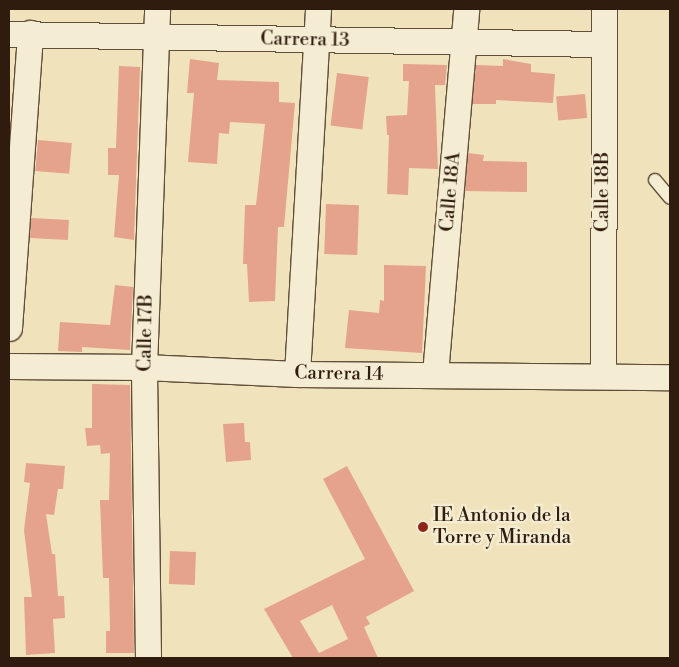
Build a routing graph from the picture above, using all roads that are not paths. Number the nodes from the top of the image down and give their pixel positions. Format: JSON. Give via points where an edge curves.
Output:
{"nodes":[{"id":1,"x":157,"y":9,"type":"edge"},
{"id":2,"x":318,"y":9,"type":"edge"},
{"id":3,"x":466,"y":9,"type":"edge"},
{"id":4,"x":604,"y":9,"type":"edge"},
{"id":5,"x":19,"y":33,"type":"edge"},
{"id":6,"x":155,"y":38,"type":"junction"},
{"id":7,"x":317,"y":39,"type":"junction"},
{"id":8,"x":465,"y":43,"type":"junction"},
{"id":9,"x":602,"y":44,"type":"junction"},
{"id":10,"x":655,"y":180,"type":"dead end"},
{"id":11,"x":670,"y":198,"type":"edge"},
{"id":12,"x":9,"y":328,"type":"edge"},
{"id":13,"x":9,"y":366,"type":"edge"},
{"id":14,"x":144,"y":366,"type":"junction"},
{"id":15,"x":297,"y":374,"type":"junction"},
{"id":16,"x":435,"y":374,"type":"junction"},
{"id":17,"x":603,"y":376,"type":"junction"},
{"id":18,"x":670,"y":377,"type":"edge"},
{"id":19,"x":148,"y":658,"type":"edge"}],
"edges":[{"from":1,"to":6,"type":"street","name":"Calle 17B"},
{"from":2,"to":7,"type":"street"},
{"from":3,"to":8,"type":"street","name":"Calle 18A"},
{"from":4,"to":9,"type":"street","name":"Calle 18B"},
{"from":5,"to":6,"type":"street","name":"Carrera 13"},
{"from":5,"to":12,"type":"street"},
{"from":6,"to":7,"type":"street","name":"Carrera 13"},
{"from":6,"to":14,"type":"street","name":"Calle 17B"},
{"from":7,"to":8,"type":"street","name":"Carrera 13"},
{"from":7,"to":15,"type":"street"},
{"from":8,"to":9,"type":"street","name":"Carrera 13"},
{"from":8,"to":16,"type":"street","name":"Calle 18A"},
{"from":9,"to":17,"type":"street","name":"Calle 18B"},
{"from":10,"to":11,"type":"lane"},
{"from":13,"to":14,"type":"street","name":"Carrera 14"},
{"from":14,"to":15,"type":"street","name":"Carrera 14"},
{"from":14,"to":19,"type":"street","name":"Calle 17B"},
{"from":15,"to":16,"type":"street","name":"Carrera 14"},
{"from":16,"to":17,"type":"street","name":"Carrera 14"},
{"from":17,"to":18,"type":"street","name":"Carrera 14"}]}
